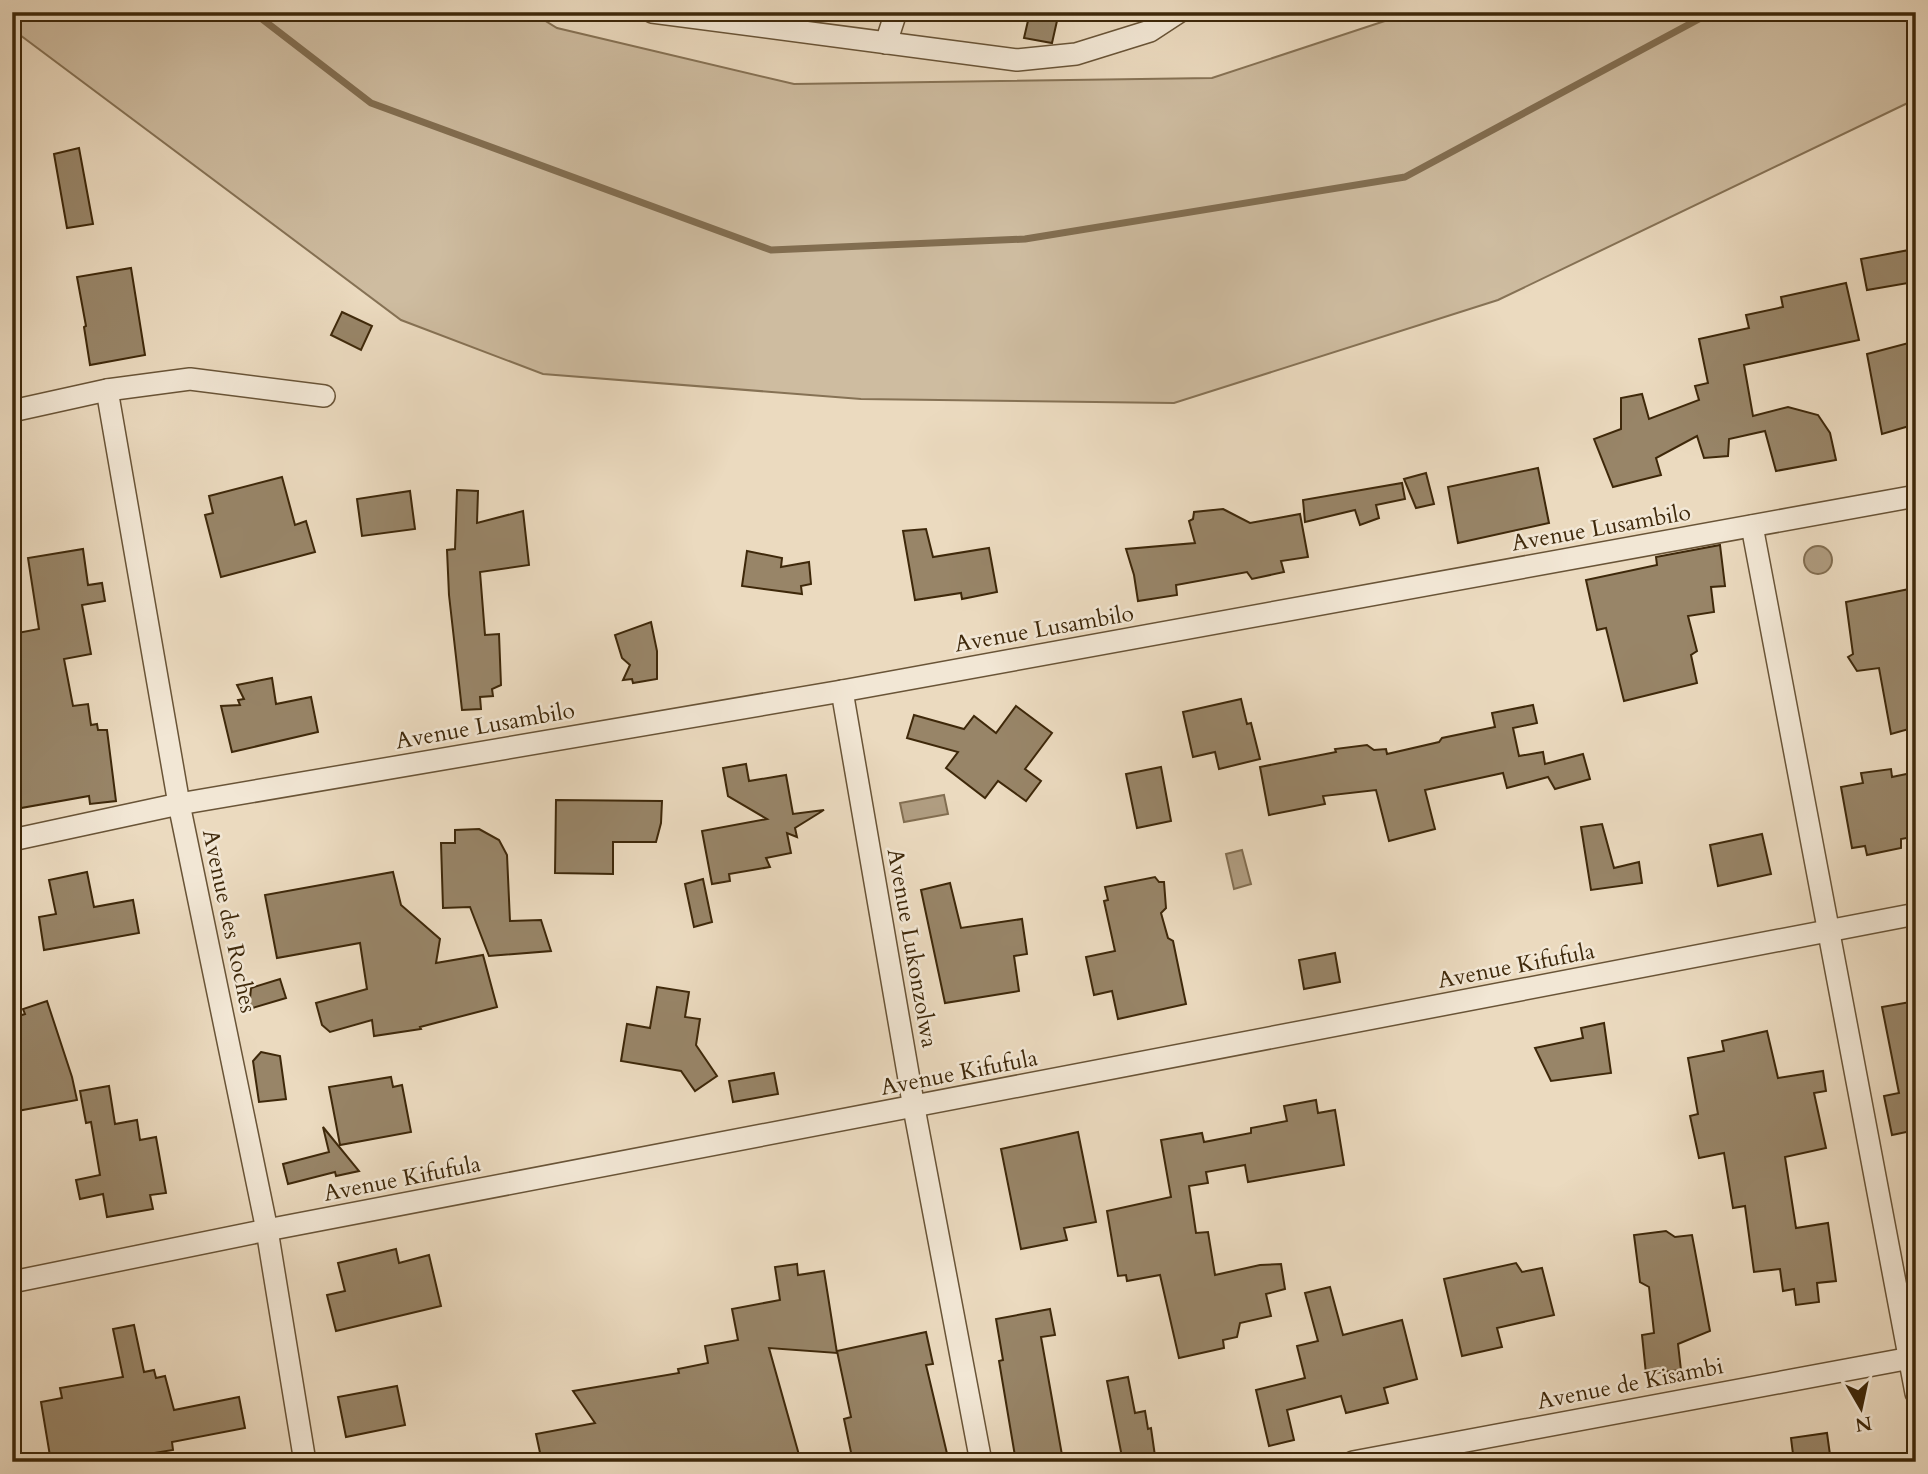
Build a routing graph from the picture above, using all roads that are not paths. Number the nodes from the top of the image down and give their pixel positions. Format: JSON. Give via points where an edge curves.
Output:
{"nodes":[{"id":1,"x":652,"y":12,"type":"edge"},
{"id":2,"x":896,"y":12,"type":"edge"},
{"id":3,"x":1178,"y":12,"type":"edge"},
{"id":4,"x":886,"y":43,"type":"junction"},
{"id":5,"x":107,"y":390,"type":"junction"},
{"id":6,"x":324,"y":396,"type":"dead end"},
{"id":7,"x":12,"y":411,"type":"edge"},
{"id":8,"x":1916,"y":496,"type":"edge"},
{"id":9,"x":1752,"y":526,"type":"junction"},
{"id":10,"x":842,"y":691,"type":"junction"},
{"id":11,"x":179,"y":804,"type":"junction"},
{"id":12,"x":12,"y":840,"type":"edge"},
{"id":13,"x":1916,"y":914,"type":"edge"},
{"id":14,"x":1828,"y":931,"type":"junction"},
{"id":15,"x":914,"y":1108,"type":"junction"},
{"id":16,"x":267,"y":1230,"type":"junction"},
{"id":17,"x":12,"y":1282,"type":"edge"},
{"id":18,"x":1912,"y":1357,"type":"edge"},
{"id":19,"x":1916,"y":1393,"type":"edge"},
{"id":20,"x":305,"y":1462,"type":"edge"},
{"id":21,"x":981,"y":1462,"type":"edge"},
{"id":22,"x":1353,"y":1462,"type":"edge"}],
"edges":[{"from":1,"to":4,"type":"street"},
{"from":2,"to":4,"type":"street"},
{"from":3,"to":4,"type":"street","via":[[1150,31],[1076,54],[1017,61]]},
{"from":5,"to":6,"type":"street","via":[[190,379]]},
{"from":5,"to":7,"type":"street"},
{"from":5,"to":11,"type":"street","name":"Avenue des Roches"},
{"from":8,"to":9,"type":"street","name":"Avenue Lusambilo"},
{"from":9,"to":10,"type":"street","name":"Avenue Lusambilo"},
{"from":9,"to":14,"type":"street"},
{"from":10,"to":11,"type":"street","name":"Avenue Lusambilo"},
{"from":10,"to":15,"type":"street","name":"Avenue Lukonzolwa"},
{"from":11,"to":12,"type":"street","name":"Avenue Lusambilo"},
{"from":11,"to":16,"type":"street","name":"Avenue des Roches"},
{"from":13,"to":14,"type":"street","name":"Avenue Kifufula"},
{"from":14,"to":15,"type":"street","name":"Avenue Kifufula"},
{"from":14,"to":18,"type":"street"},
{"from":15,"to":16,"type":"street","name":"Avenue Kifufula"},
{"from":15,"to":21,"type":"street","name":"Avenue Lukonzolwa"},
{"from":16,"to":17,"type":"street","name":"Avenue Kifufula"},
{"from":16,"to":20,"type":"street","name":"Avenue des Roches"},
{"from":18,"to":19,"type":"street"},
{"from":18,"to":22,"type":"street","name":"Avenue de Kisambi"}]}
